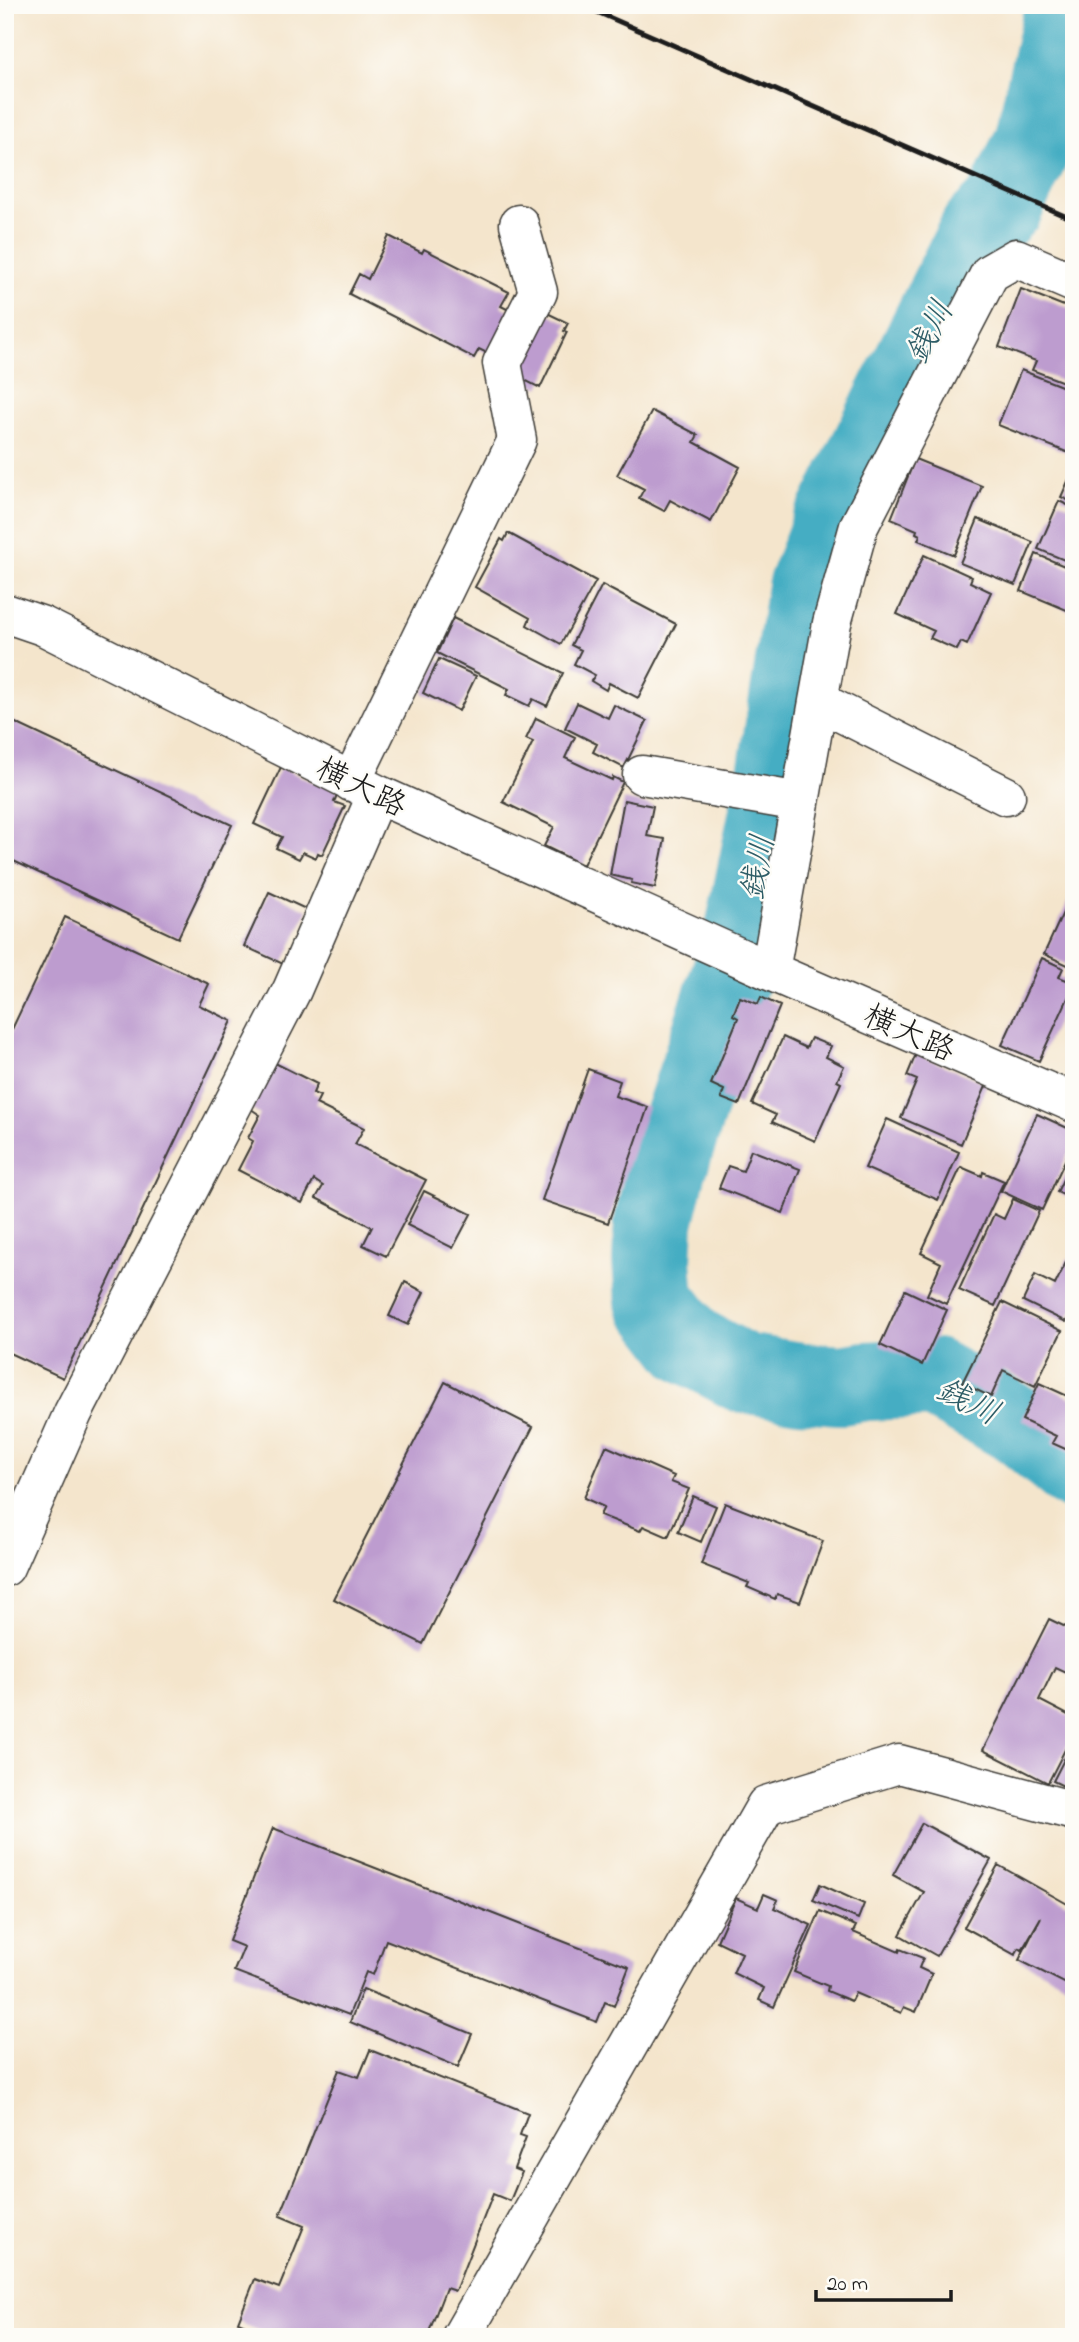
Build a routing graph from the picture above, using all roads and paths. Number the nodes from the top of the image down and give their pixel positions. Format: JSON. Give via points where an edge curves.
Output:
{"nodes":[{"id":1,"x":519,"y":224,"type":"dead end"},
{"id":2,"x":1074,"y":283,"type":"edge"},
{"id":3,"x":5,"y":613,"type":"edge"},
{"id":4,"x":818,"y":701,"type":"junction"},
{"id":5,"x":642,"y":775,"type":"dead end"},
{"id":6,"x":364,"y":788,"type":"junction"},
{"id":7,"x":1006,"y":796,"type":"dead end"},
{"id":8,"x":781,"y":798,"type":"junction"},
{"id":9,"x":746,"y":960,"type":"junction"},
{"id":10,"x":1074,"y":1103,"type":"edge"},
{"id":11,"x":5,"y":1567,"type":"edge"},
{"id":12,"x":1074,"y":1811,"type":"edge"},
{"id":13,"x":461,"y":2337,"type":"edge"}],
"edges":[{"from":1,"to":6,"type":"street","via":[[538,292],[502,363],[517,440]]},
{"from":2,"to":4,"type":"street","via":[[1016,258],[990,273],[859,526],[832,624]]},
{"from":3,"to":6,"type":"street","name":"横大路","via":[[43,626]]},
{"from":4,"to":7,"type":"street"},
{"from":4,"to":8,"type":"street"},
{"from":5,"to":8,"type":"street"},
{"from":6,"to":9,"type":"street","name":"横大路"},
{"from":6,"to":11,"type":"street","via":[[292,990],[73,1413]]},
{"from":8,"to":9,"type":"street"},
{"from":9,"to":10,"type":"street","name":"横大路"},
{"from":12,"to":13,"type":"street","via":[[899,1763],[766,1805]]}]}
